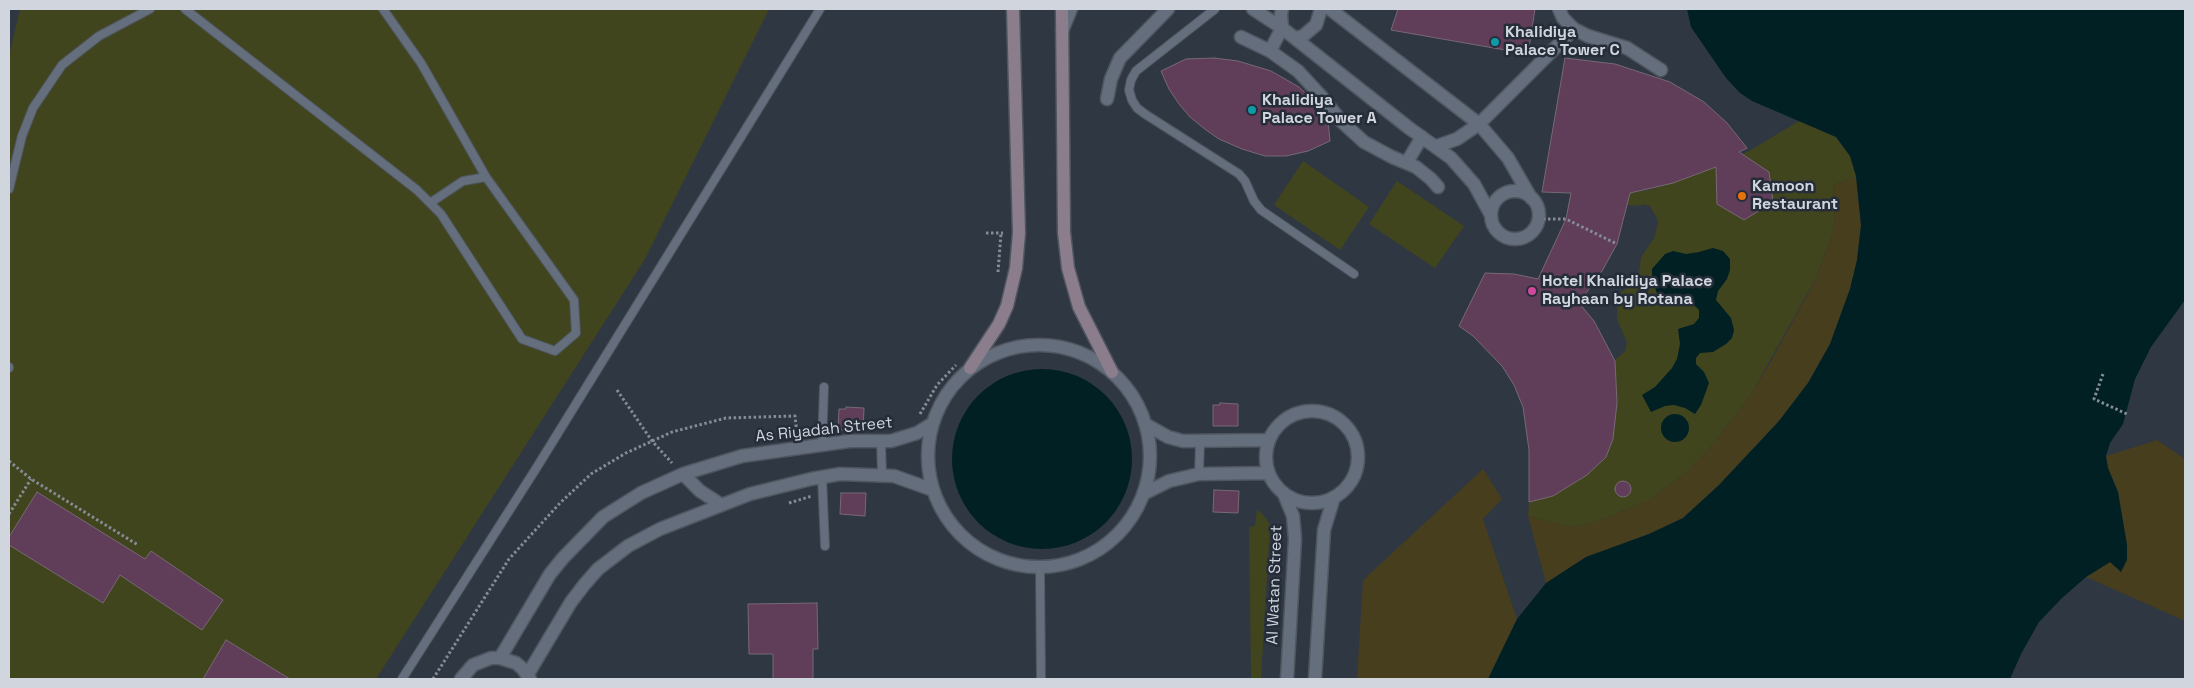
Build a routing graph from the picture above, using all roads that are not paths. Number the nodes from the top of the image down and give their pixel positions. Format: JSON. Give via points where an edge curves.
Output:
{"nodes":[{"id":1,"x":150,"y":9,"type":"edge"},
{"id":2,"x":185,"y":9,"type":"edge"},
{"id":3,"x":383,"y":9,"type":"edge"},
{"id":4,"x":820,"y":9,"type":"edge"},
{"id":5,"x":1013,"y":9,"type":"edge"},
{"id":6,"x":1062,"y":9,"type":"edge"},
{"id":7,"x":1071,"y":9,"type":"edge"},
{"id":8,"x":1168,"y":9,"type":"edge"},
{"id":9,"x":1215,"y":9,"type":"edge"},
{"id":10,"x":1253,"y":9,"type":"edge"},
{"id":11,"x":1282,"y":9,"type":"edge"},
{"id":12,"x":1321,"y":9,"type":"edge"},
{"id":13,"x":1330,"y":9,"type":"edge"},
{"id":14,"x":1558,"y":9,"type":"edge"},
{"id":15,"x":1282,"y":28,"type":"junction"},
{"id":16,"x":1574,"y":29,"type":"junction"},
{"id":17,"x":1062,"y":31,"type":"junction"},
{"id":18,"x":1241,"y":37,"type":"dead end"},
{"id":19,"x":1295,"y":38,"type":"junction"},
{"id":20,"x":1270,"y":51,"type":"junction"},
{"id":21,"x":1661,"y":70,"type":"dead end"},
{"id":22,"x":1107,"y":99,"type":"dead end"},
{"id":23,"x":1479,"y":124,"type":"junction"},
{"id":24,"x":1422,"y":137,"type":"junction"},
{"id":25,"x":1437,"y":146,"type":"junction"},
{"id":26,"x":1407,"y":162,"type":"junction"},
{"id":27,"x":486,"y":177,"type":"junction"},
{"id":28,"x":1438,"y":187,"type":"dead end"},
{"id":29,"x":9,"y":189,"type":"edge"},
{"id":30,"x":1531,"y":198,"type":"junction"},
{"id":31,"x":430,"y":203,"type":"junction"},
{"id":32,"x":1491,"y":215,"type":"junction"},
{"id":33,"x":1354,"y":274,"type":"dead end"},
{"id":34,"x":970,"y":368,"type":"junction"},
{"id":35,"x":1112,"y":372,"type":"junction"},
{"id":36,"x":824,"y":387,"type":"dead end"},
{"id":37,"x":933,"y":423,"type":"junction"},
{"id":38,"x":1145,"y":424,"type":"junction"},
{"id":39,"x":1269,"y":440,"type":"junction"},
{"id":40,"x":1200,"y":441,"type":"junction"},
{"id":41,"x":882,"y":443,"type":"junction"},
{"id":42,"x":822,"y":445,"type":"junction"},
{"id":43,"x":683,"y":474,"type":"junction"},
{"id":44,"x":882,"y":474,"type":"junction"},
{"id":45,"x":1199,"y":474,"type":"junction"},
{"id":46,"x":1268,"y":474,"type":"junction"},
{"id":47,"x":822,"y":477,"type":"junction"},
{"id":48,"x":933,"y":490,"type":"junction"},
{"id":49,"x":1143,"y":494,"type":"junction"},
{"id":50,"x":1284,"y":494,"type":"junction"},
{"id":51,"x":1334,"y":497,"type":"junction"},
{"id":52,"x":720,"y":504,"type":"junction"},
{"id":53,"x":825,"y":546,"type":"dead end"},
{"id":54,"x":1040,"y":567,"type":"junction"},
{"id":55,"x":500,"y":658,"type":"junction"},
{"id":56,"x":529,"y":677,"type":"edge"},
{"id":57,"x":402,"y":679,"type":"edge"},
{"id":58,"x":461,"y":679,"type":"edge"},
{"id":59,"x":1041,"y":679,"type":"edge"},
{"id":60,"x":1287,"y":679,"type":"edge"},
{"id":61,"x":1315,"y":679,"type":"edge"}],
"edges":[{"from":1,"to":29,"type":"lane","via":[[99,36],[62,65],[33,108],[22,136]]},
{"from":2,"to":31,"type":"lane"},
{"from":3,"to":27,"type":"lane","via":[[421,63]]},
{"from":4,"to":57,"type":"lane"},
{"from":5,"to":34,"type":"street","via":[[1019,232],[1016,268],[999,324]]},
{"from":6,"to":17,"type":"street"},
{"from":7,"to":17,"type":"street"},
{"from":8,"to":22,"type":"street","via":[[1120,58]]},
{"from":9,"to":33,"type":"lane","via":[[1136,70],[1131,80],[1132,100],[1145,114],[1239,174],[1262,210]]},
{"from":10,"to":15,"type":"street"},
{"from":11,"to":15,"type":"street"},
{"from":12,"to":19,"type":"street","via":[[1316,26]]},
{"from":13,"to":23,"type":"street"},
{"from":14,"to":16,"type":"street"},
{"from":15,"to":19,"type":"street"},
{"from":15,"to":20,"type":"street"},
{"from":16,"to":21,"type":"street","via":[[1627,48]]},
{"from":16,"to":23,"type":"street"},
{"from":17,"to":35,"type":"street","via":[[1064,232],[1068,268],[1079,307]]},
{"from":18,"to":20,"type":"street"},
{"from":19,"to":24,"type":"street"},
{"from":20,"to":26,"type":"street","via":[[1311,83],[1341,121],[1364,142],[1392,158]]},
{"from":23,"to":25,"type":"street","via":[[1457,139]]},
{"from":23,"to":30,"type":"street","via":[[1508,158]]},
{"from":24,"to":25,"type":"street"},
{"from":24,"to":26,"type":"street"},
{"from":25,"to":32,"type":"street","via":[[1468,177]]},
{"from":26,"to":28,"type":"street","via":[[1424,172]]},
{"from":27,"to":31,"type":"lane","via":[[463,181]]},
{"from":27,"to":31,"type":"lane","via":[[574,300],[576,332],[555,351],[522,339],[441,214]]},
{"from":30,"to":32,"type":"street","via":[[1517,191],[1502,194],[1496,200]]},
{"from":30,"to":32,"type":"street","via":[[1536,204],[1538,219],[1536,226],[1524,236],[1509,238],[1496,229]]},
{"from":34,"to":35,"type":"street","via":[[989,356],[1031,345],[1074,350],[1095,359]]},
{"from":34,"to":37,"type":"street","via":[[954,384]]},
{"from":35,"to":38,"type":"street","via":[[1138,405]]},
{"from":36,"to":42,"type":"lane"},
{"from":37,"to":41,"type":"street","name":"As Riyadah Street","via":[[909,436]]},
{"from":37,"to":48,"type":"street","via":[[928,457]]},
{"from":38,"to":40,"type":"street","via":[[1175,439]]},
{"from":38,"to":49,"type":"street","via":[[1149,471]]},
{"from":39,"to":40,"type":"street"},
{"from":39,"to":46,"type":"street","via":[[1266,451]]},
{"from":39,"to":51,"type":"street","via":[[1279,424],[1298,412],[1323,412],[1344,423],[1358,456],[1351,480]]},
{"from":40,"to":45,"type":"lane"},
{"from":41,"to":42,"type":"street","name":"As Riyadah Street","via":[[850,441]]},
{"from":41,"to":44,"type":"lane"},
{"from":42,"to":43,"type":"street","name":"As Riyadah Street","via":[[742,456]]},
{"from":43,"to":52,"type":"street"},
{"from":43,"to":55,"type":"street","name":"As Riyadah Street","via":[[618,506],[582,536],[550,574]]},
{"from":44,"to":47,"type":"street","via":[[850,473]]},
{"from":44,"to":48,"type":"street"},
{"from":45,"to":46,"type":"street"},
{"from":45,"to":49,"type":"street","via":[[1169,481]]},
{"from":46,"to":50,"type":"street"},
{"from":47,"to":52,"type":"street"},
{"from":47,"to":53,"type":"lane"},
{"from":48,"to":54,"type":"street","via":[[951,525],[971,544],[1000,560],[1019,566]]},
{"from":49,"to":54,"type":"street","via":[[1129,520],[1102,547],[1083,558]]},
{"from":50,"to":51,"type":"street","via":[[1308,503]]},
{"from":50,"to":60,"type":"street","name":"Al Watan Street","via":[[1293,516],[1295,539]]},
{"from":51,"to":61,"type":"street","via":[[1324,530]]},
{"from":52,"to":56,"type":"street","via":[[644,537],[598,570],[572,602]]},
{"from":54,"to":59,"type":"lane"},
{"from":55,"to":56,"type":"street","via":[[516,663]]},
{"from":55,"to":58,"type":"street","via":[[481,660]]}]}
